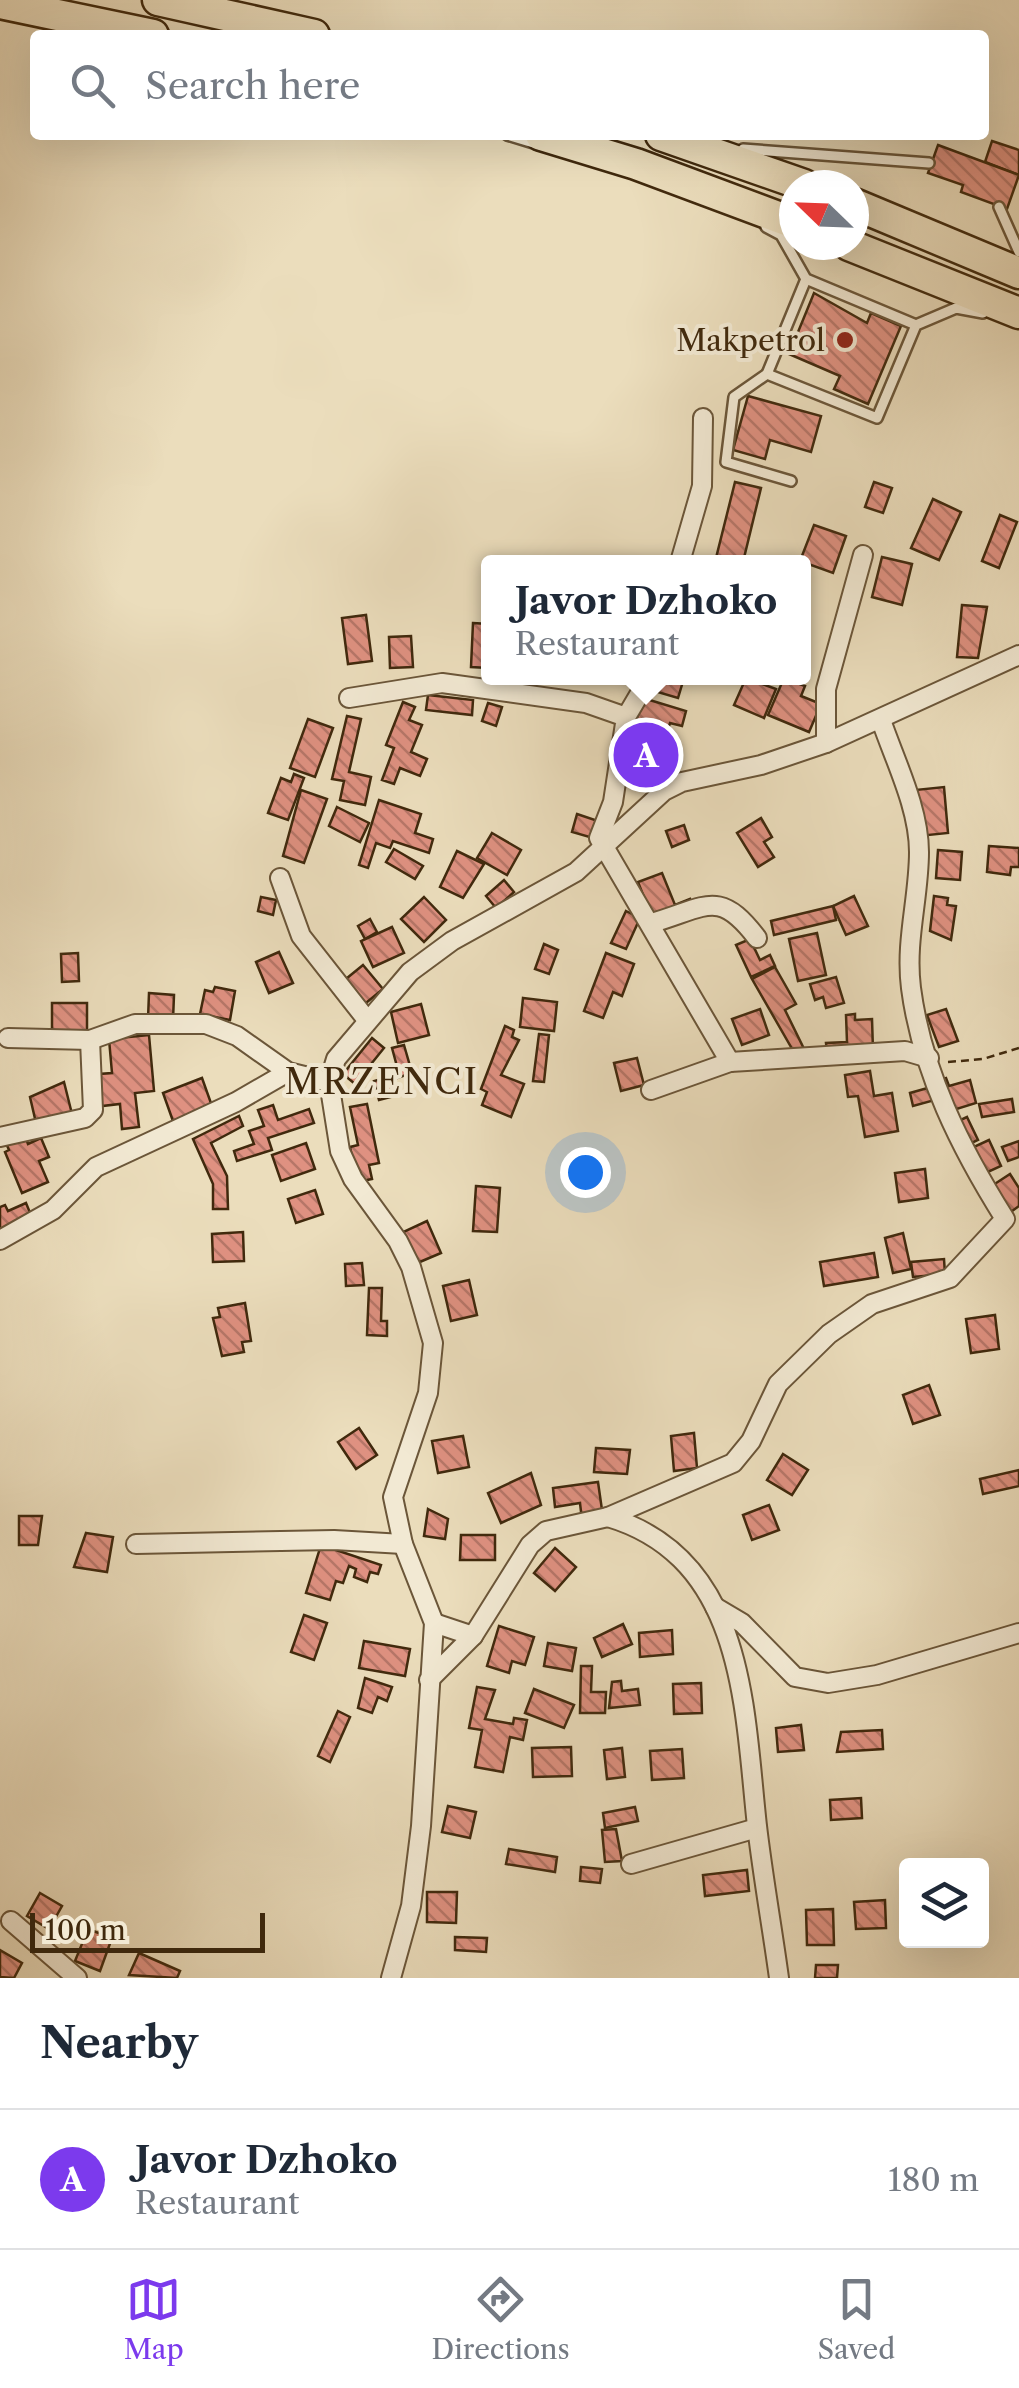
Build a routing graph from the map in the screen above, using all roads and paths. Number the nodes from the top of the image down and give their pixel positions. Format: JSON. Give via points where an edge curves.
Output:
{"nodes":[{"id":1,"x":158,"y":0,"type":"edge"},
{"id":2,"x":0,"y":3,"type":"edge"},
{"id":3,"x":129,"y":30,"type":"edge"},
{"id":4,"x":292,"y":30,"type":"edge"},
{"id":5,"x":523,"y":140,"type":"edge"},
{"id":6,"x":557,"y":140,"type":"edge"},
{"id":7,"x":675,"y":140,"type":"edge"},
{"id":8,"x":713,"y":140,"type":"edge"},
{"id":9,"x":929,"y":162,"type":"dead end"},
{"id":10,"x":779,"y":176,"type":"edge"},
{"id":11,"x":999,"y":207,"type":"dead end"},
{"id":12,"x":869,"y":210,"type":"edge"},
{"id":13,"x":779,"y":217,"type":"edge"},
{"id":14,"x":1019,"y":252,"type":"edge"},
{"id":15,"x":869,"y":253,"type":"edge"},
{"id":16,"x":1019,"y":273,"type":"edge"},
{"id":17,"x":806,"y":279,"type":"junction"},
{"id":18,"x":1019,"y":313,"type":"edge"},
{"id":19,"x":1019,"y":322,"type":"edge"},
{"id":20,"x":916,"y":325,"type":"junction"},
{"id":21,"x":768,"y":374,"type":"junction"},
{"id":22,"x":703,"y":418,"type":"dead end"},
{"id":23,"x":791,"y":481,"type":"dead end"},
{"id":24,"x":682,"y":555,"type":"edge"},
{"id":25,"x":863,"y":556,"type":"dead end"},
{"id":26,"x":1019,"y":655,"type":"edge"},
{"id":27,"x":645,"y":685,"type":"edge"},
{"id":28,"x":349,"y":698,"type":"dead end"},
{"id":29,"x":626,"y":717,"type":"junction"},
{"id":30,"x":881,"y":720,"type":"junction"},
{"id":31,"x":826,"y":743,"type":"junction"},
{"id":32,"x":603,"y":848,"type":"junction"},
{"id":33,"x":280,"y":878,"type":"dead end"},
{"id":34,"x":652,"y":923,"type":"junction"},
{"id":35,"x":757,"y":938,"type":"dead end"},
{"id":36,"x":367,"y":1020,"type":"junction"},
{"id":37,"x":8,"y":1038,"type":"dead end"},
{"id":38,"x":90,"y":1040,"type":"junction"},
{"id":39,"x":1019,"y":1048,"type":"edge"},
{"id":40,"x":928,"y":1058,"type":"junction"},
{"id":41,"x":730,"y":1062,"type":"junction"},
{"id":42,"x":288,"y":1072,"type":"junction"},
{"id":43,"x":329,"y":1082,"type":"junction"},
{"id":44,"x":651,"y":1090,"type":"dead end"},
{"id":45,"x":0,"y":1137,"type":"edge"},
{"id":46,"x":1012,"y":1221,"type":"edge"},
{"id":47,"x":0,"y":1240,"type":"edge"},
{"id":48,"x":608,"y":1517,"type":"junction"},
{"id":49,"x":136,"y":1544,"type":"dead end"},
{"id":50,"x":402,"y":1544,"type":"junction"},
{"id":51,"x":715,"y":1606,"type":"junction"},
{"id":52,"x":434,"y":1623,"type":"junction"},
{"id":53,"x":1019,"y":1633,"type":"edge"},
{"id":54,"x":474,"y":1636,"type":"junction"},
{"id":55,"x":429,"y":1680,"type":"junction"},
{"id":56,"x":757,"y":1828,"type":"junction"},
{"id":57,"x":631,"y":1864,"type":"dead end"},
{"id":58,"x":11,"y":1921,"type":"dead end"},
{"id":59,"x":77,"y":1978,"type":"edge"},
{"id":60,"x":391,"y":1978,"type":"edge"},
{"id":61,"x":778,"y":1978,"type":"edge"}],
"edges":[{"from":1,"to":4,"type":"highway"},
{"from":2,"to":3,"type":"highway"},
{"from":5,"to":17,"type":"lane","via":[[739,212],[782,235]]},
{"from":6,"to":13,"type":"highway"},
{"from":7,"to":10,"type":"highway"},
{"from":8,"to":9,"type":"lane","via":[[759,152]]},
{"from":11,"to":14,"type":"lane"},
{"from":12,"to":16,"type":"highway"},
{"from":15,"to":18,"type":"highway"},
{"from":17,"to":20,"type":"lane"},
{"from":17,"to":21,"type":"lane"},
{"from":19,"to":20,"type":"lane","via":[[956,308]]},
{"from":20,"to":21,"type":"lane","via":[[877,418]]},
{"from":21,"to":23,"type":"lane","via":[[734,397],[726,462]]},
{"from":22,"to":24,"type":"street","via":[[702,486]]},
{"from":25,"to":31,"type":"street","via":[[826,689]]},
{"from":26,"to":30,"type":"street"},
{"from":27,"to":29,"type":"street"},
{"from":28,"to":29,"type":"street","via":[[442,683],[586,703]]},
{"from":29,"to":32,"type":"street","via":[[613,802],[600,830]]},
{"from":30,"to":31,"type":"street"},
{"from":30,"to":40,"type":"street","via":[[919,848],[908,932],[911,989]]},
{"from":31,"to":32,"type":"street","via":[[682,782],[633,815]]},
{"from":32,"to":34,"type":"street"},
{"from":32,"to":36,"type":"street","via":[[544,893],[432,954]]},
{"from":33,"to":36,"type":"street","via":[[301,936]]},
{"from":34,"to":35,"type":"street","via":[[720,904],[736,910]]},
{"from":34,"to":41,"type":"street"},
{"from":36,"to":43,"type":"street","via":[[336,1059]]},
{"from":37,"to":38,"type":"street"},
{"from":38,"to":42,"type":"street","via":[[135,1024],[206,1024],[237,1036]]},
{"from":38,"to":45,"type":"street","via":[[93,1110],[84,1118]]},
{"from":39,"to":40,"type":"path","via":[[983,1060]]},
{"from":40,"to":41,"type":"street","via":[[906,1051]]},
{"from":40,"to":46,"type":"street","via":[[950,1122]]},
{"from":41,"to":44,"type":"street"},
{"from":42,"to":43,"type":"street"},
{"from":42,"to":47,"type":"street","via":[[96,1167],[53,1210]]},
{"from":43,"to":50,"type":"street","via":[[340,1151],[411,1267],[433,1342],[428,1393],[393,1497]]},
{"from":46,"to":48,"type":"street","via":[[950,1278],[872,1304],[816,1345],[778,1384],[734,1464]]},
{"from":48,"to":51,"type":"street","via":[[662,1539]]},
{"from":48,"to":54,"type":"street","via":[[559,1526],[530,1545]]},
{"from":49,"to":50,"type":"street"},
{"from":50,"to":52,"type":"street"},
{"from":51,"to":53,"type":"street","via":[[810,1682],[877,1675]]},
{"from":51,"to":56,"type":"street","via":[[741,1675]]},
{"from":52,"to":54,"type":"street"},
{"from":52,"to":55,"type":"street"},
{"from":54,"to":55,"type":"street"},
{"from":55,"to":60,"type":"street","via":[[411,1906]]},
{"from":56,"to":57,"type":"street"},
{"from":56,"to":61,"type":"street"},
{"from":58,"to":59,"type":"street"}]}
